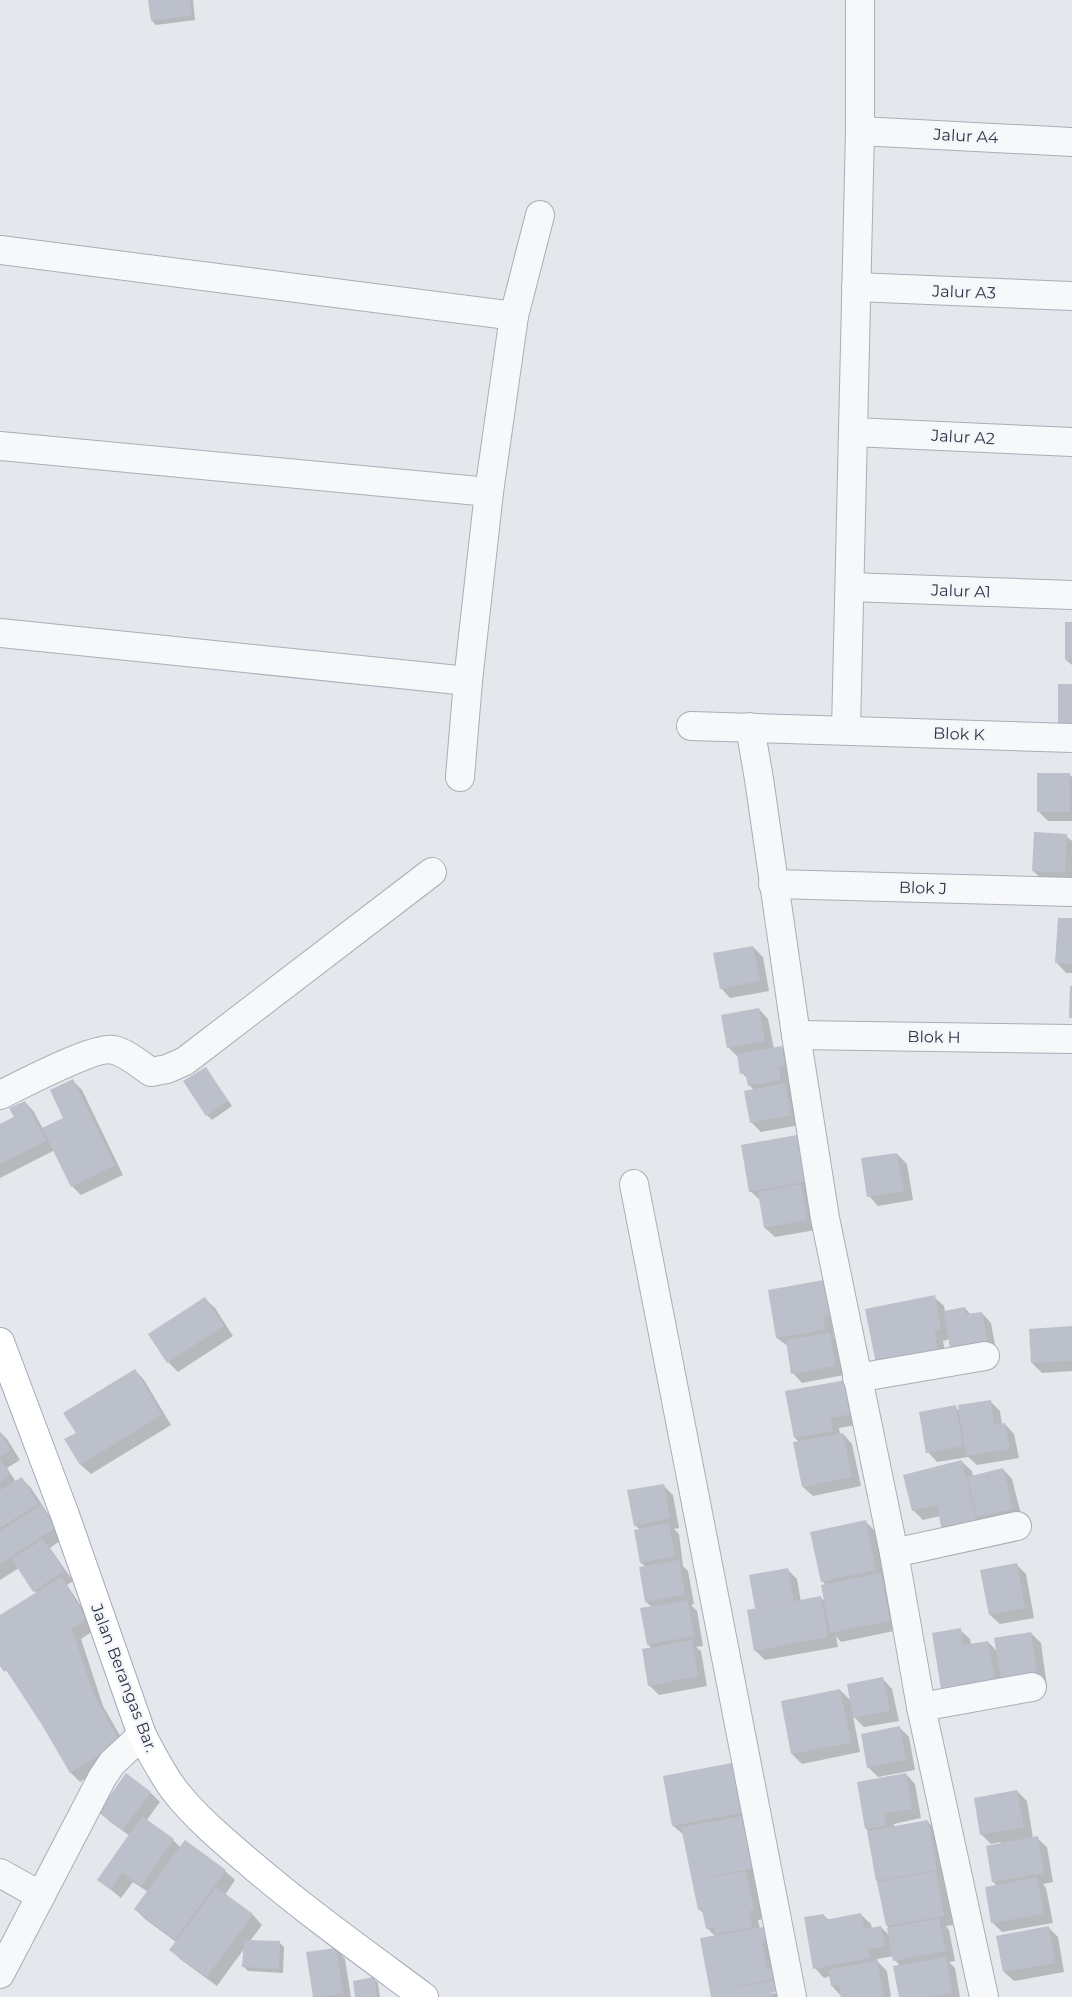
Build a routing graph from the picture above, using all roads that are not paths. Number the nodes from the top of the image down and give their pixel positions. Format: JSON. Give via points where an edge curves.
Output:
{"nodes":[{"id":1,"x":860,"y":0,"type":"edge"},
{"id":2,"x":860,"y":131,"type":"junction"},
{"id":3,"x":1072,"y":142,"type":"edge"},
{"id":4,"x":540,"y":215,"type":"dead end"},
{"id":5,"x":0,"y":250,"type":"edge"},
{"id":6,"x":856,"y":287,"type":"junction"},
{"id":7,"x":1072,"y":296,"type":"edge"},
{"id":8,"x":514,"y":316,"type":"junction"},
{"id":9,"x":853,"y":432,"type":"junction"},
{"id":10,"x":1072,"y":442,"type":"edge"},
{"id":11,"x":0,"y":446,"type":"edge"},
{"id":12,"x":489,"y":492,"type":"junction"},
{"id":13,"x":850,"y":587,"type":"junction"},
{"id":14,"x":1072,"y":595,"type":"edge"},
{"id":15,"x":0,"y":633,"type":"edge"},
{"id":16,"x":468,"y":681,"type":"junction"},
{"id":17,"x":691,"y":726,"type":"dead end"},
{"id":18,"x":750,"y":727,"type":"junction"},
{"id":19,"x":846,"y":730,"type":"junction"},
{"id":20,"x":1072,"y":738,"type":"edge"},
{"id":21,"x":460,"y":777,"type":"dead end"},
{"id":22,"x":432,"y":872,"type":"dead end"},
{"id":23,"x":773,"y":884,"type":"junction"},
{"id":24,"x":1072,"y":892,"type":"edge"},
{"id":25,"x":796,"y":1035,"type":"junction"},
{"id":26,"x":1072,"y":1039,"type":"edge"},
{"id":27,"x":0,"y":1095,"type":"edge"},
{"id":28,"x":634,"y":1184,"type":"dead end"},
{"id":29,"x":0,"y":1342,"type":"edge"},
{"id":30,"x":986,"y":1356,"type":"dead end"},
{"id":31,"x":857,"y":1378,"type":"junction"},
{"id":32,"x":1017,"y":1526,"type":"dead end"},
{"id":33,"x":894,"y":1553,"type":"junction"},
{"id":34,"x":1032,"y":1687,"type":"dead end"},
{"id":35,"x":921,"y":1707,"type":"junction"},
{"id":36,"x":142,"y":1736,"type":"junction"},
{"id":37,"x":0,"y":1874,"type":"edge"},
{"id":38,"x":41,"y":1896,"type":"junction"},
{"id":39,"x":0,"y":1974,"type":"edge"},
{"id":40,"x":424,"y":1997,"type":"edge"},
{"id":41,"x":792,"y":1997,"type":"edge"},
{"id":42,"x":984,"y":1997,"type":"edge"}],
"edges":[{"from":1,"to":2,"type":"street"},
{"from":2,"to":3,"type":"street","name":"Jalur A4"},
{"from":2,"to":6,"type":"street"},
{"from":4,"to":8,"type":"street"},
{"from":5,"to":8,"type":"street"},
{"from":6,"to":7,"type":"street","name":"Jalur A3"},
{"from":6,"to":9,"type":"street"},
{"from":8,"to":12,"type":"street"},
{"from":9,"to":10,"type":"street","name":"Jalur A2"},
{"from":9,"to":13,"type":"street"},
{"from":11,"to":12,"type":"street"},
{"from":12,"to":16,"type":"street"},
{"from":13,"to":14,"type":"street","name":"Jalur A1"},
{"from":13,"to":19,"type":"street"},
{"from":15,"to":16,"type":"street"},
{"from":16,"to":21,"type":"street"},
{"from":17,"to":18,"type":"street","name":"Blok K"},
{"from":18,"to":19,"type":"street","name":"Blok K"},
{"from":18,"to":23,"type":"street"},
{"from":19,"to":20,"type":"street","name":"Blok K"},
{"from":22,"to":27,"type":"street","via":[[185,1061],[151,1072],[116,1050],[105,1049]]},
{"from":23,"to":24,"type":"street","name":"Blok J"},
{"from":23,"to":25,"type":"street"},
{"from":25,"to":26,"type":"street","name":"Blok H"},
{"from":25,"to":31,"type":"street","via":[[825,1218]]},
{"from":28,"to":41,"type":"street"},
{"from":29,"to":36,"type":"main road","name":"Jalan Berangas Bar."},
{"from":30,"to":31,"type":"street"},
{"from":31,"to":33,"type":"street"},
{"from":32,"to":33,"type":"street"},
{"from":33,"to":35,"type":"street"},
{"from":34,"to":35,"type":"street"},
{"from":35,"to":42,"type":"street"},
{"from":36,"to":38,"type":"street","via":[[112,1763],[102,1778]]},
{"from":36,"to":40,"type":"main road","name":"Jalan Berangas Bar.","via":[[174,1789],[227,1844],[297,1904]]},
{"from":37,"to":38,"type":"street"},
{"from":38,"to":39,"type":"street"}]}
